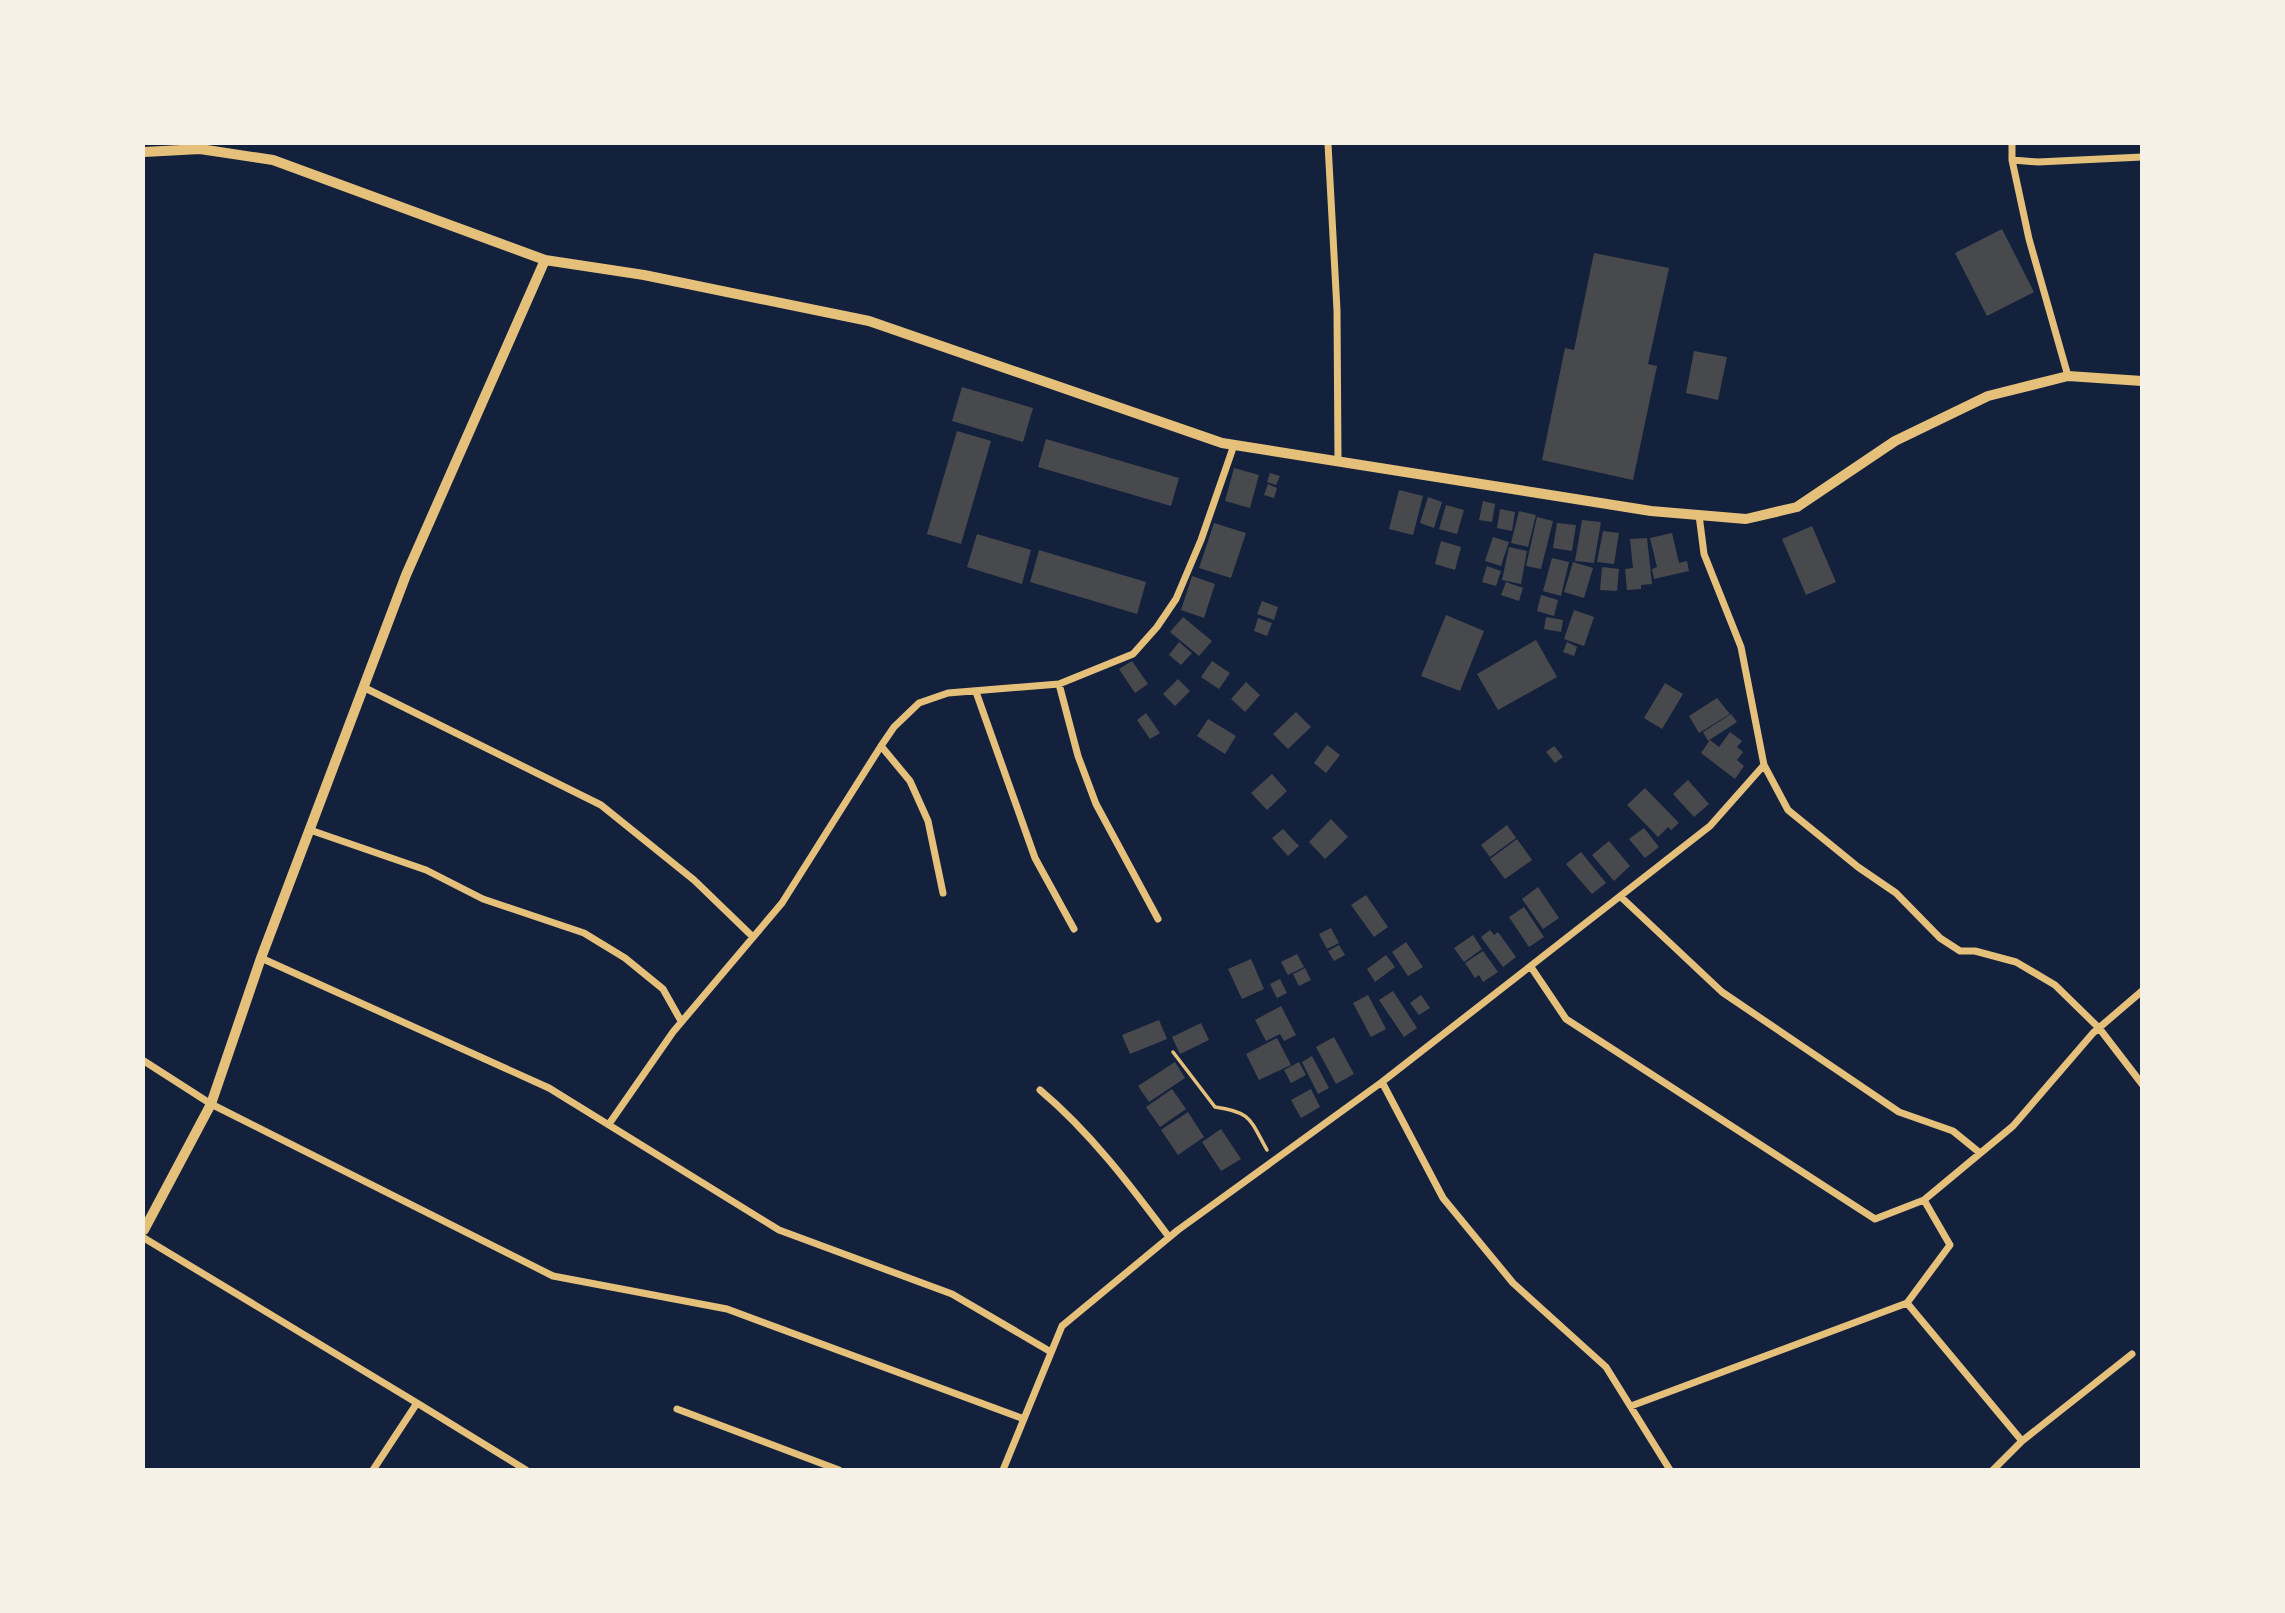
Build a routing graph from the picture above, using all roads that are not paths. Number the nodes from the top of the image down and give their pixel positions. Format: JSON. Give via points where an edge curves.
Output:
{"nodes":[{"id":1,"x":1328,"y":144,"type":"edge"},
{"id":2,"x":2012,"y":144,"type":"edge"},
{"id":3,"x":144,"y":152,"type":"edge"},
{"id":4,"x":2141,"y":158,"type":"edge"},
{"id":5,"x":2012,"y":160,"type":"junction"},
{"id":6,"x":545,"y":260,"type":"junction"},
{"id":7,"x":2068,"y":376,"type":"junction"},
{"id":8,"x":2141,"y":381,"type":"edge"},
{"id":9,"x":1234,"y":445,"type":"junction"},
{"id":10,"x":1338,"y":461,"type":"junction"},
{"id":11,"x":1699,"y":515,"type":"junction"},
{"id":12,"x":1059,"y":684,"type":"junction"},
{"id":13,"x":363,"y":687,"type":"junction"},
{"id":14,"x":976,"y":692,"type":"junction"},
{"id":15,"x":881,"y":746,"type":"junction"},
{"id":16,"x":1764,"y":765,"type":"junction"},
{"id":17,"x":310,"y":830,"type":"junction"},
{"id":18,"x":943,"y":893,"type":"dead end"},
{"id":19,"x":1621,"y":897,"type":"junction"},
{"id":20,"x":1158,"y":919,"type":"dead end"},
{"id":21,"x":1074,"y":929,"type":"dead end"},
{"id":22,"x":753,"y":937,"type":"junction"},
{"id":23,"x":261,"y":958,"type":"junction"},
{"id":24,"x":1531,"y":967,"type":"junction"},
{"id":25,"x":2141,"y":991,"type":"edge"},
{"id":26,"x":681,"y":1021,"type":"junction"},
{"id":27,"x":2099,"y":1028,"type":"junction"},
{"id":28,"x":144,"y":1061,"type":"edge"},
{"id":29,"x":1382,"y":1082,"type":"junction"},
{"id":30,"x":2141,"y":1084,"type":"edge"},
{"id":31,"x":1041,"y":1090,"type":"dead end"},
{"id":32,"x":211,"y":1104,"type":"junction"},
{"id":33,"x":609,"y":1124,"type":"junction"},
{"id":34,"x":1980,"y":1153,"type":"junction"},
{"id":35,"x":1924,"y":1200,"type":"junction"},
{"id":36,"x":144,"y":1230,"type":"edge"},
{"id":37,"x":1169,"y":1237,"type":"junction"},
{"id":38,"x":144,"y":1238,"type":"edge"},
{"id":39,"x":1907,"y":1303,"type":"junction"},
{"id":40,"x":1051,"y":1352,"type":"junction"},
{"id":41,"x":2132,"y":1354,"type":"dead end"},
{"id":42,"x":417,"y":1403,"type":"junction"},
{"id":43,"x":1631,"y":1406,"type":"junction"},
{"id":44,"x":677,"y":1409,"type":"dead end"},
{"id":45,"x":1024,"y":1419,"type":"junction"},
{"id":46,"x":2022,"y":1441,"type":"junction"},
{"id":47,"x":373,"y":1469,"type":"edge"},
{"id":48,"x":526,"y":1469,"type":"edge"},
{"id":49,"x":839,"y":1469,"type":"edge"},
{"id":50,"x":1003,"y":1469,"type":"edge"},
{"id":51,"x":1670,"y":1469,"type":"edge"},
{"id":52,"x":1993,"y":1469,"type":"edge"}],
"edges":[{"from":1,"to":10,"type":"street","via":[[1337,310]]},
{"from":2,"to":5,"type":"street"},
{"from":3,"to":6,"type":"street","via":[[200,149],[273,160]]},
{"from":4,"to":5,"type":"street"},
{"from":5,"to":7,"type":"street"},
{"from":6,"to":9,"type":"street","via":[[644,275],[869,321]]},
{"from":6,"to":13,"type":"street","via":[[406,575]]},
{"from":7,"to":8,"type":"street"},
{"from":7,"to":11,"type":"street","via":[[1988,396],[1895,440],[1797,507],[1746,519]]},
{"from":9,"to":10,"type":"street"},
{"from":9,"to":12,"type":"street","via":[[1201,540],[1176,599],[1157,627],[1133,654]]},
{"from":10,"to":11,"type":"street"},
{"from":11,"to":16,"type":"street","via":[[1704,554],[1741,647]]},
{"from":12,"to":14,"type":"street"},
{"from":12,"to":20,"type":"street","via":[[1096,804]]},
{"from":13,"to":17,"type":"street"},
{"from":13,"to":22,"type":"street","via":[[601,805],[695,880]]},
{"from":14,"to":15,"type":"street","via":[[948,693],[919,703]]},
{"from":14,"to":21,"type":"street","via":[[1035,858]]},
{"from":15,"to":18,"type":"street","via":[[910,781],[928,821]]},
{"from":15,"to":22,"type":"street","via":[[782,903]]},
{"from":16,"to":19,"type":"street","via":[[1710,826]]},
{"from":16,"to":27,"type":"street","via":[[1788,810],[1896,893],[1940,938],[1960,951],[2016,962],[2055,985]]},
{"from":17,"to":23,"type":"street"},
{"from":17,"to":26,"type":"street","via":[[426,870],[483,900],[584,933],[663,989]]},
{"from":19,"to":24,"type":"street"},
{"from":19,"to":34,"type":"street","via":[[1721,992],[1899,1112],[1953,1131]]},
{"from":22,"to":26,"type":"street"},
{"from":23,"to":32,"type":"street"},
{"from":23,"to":33,"type":"street","via":[[549,1088]]},
{"from":24,"to":29,"type":"street"},
{"from":24,"to":35,"type":"street","via":[[1566,1019],[1875,1219]]},
{"from":25,"to":27,"type":"street"},
{"from":26,"to":33,"type":"street"},
{"from":27,"to":30,"type":"street"},
{"from":27,"to":34,"type":"street","via":[[2012,1126]]},
{"from":28,"to":32,"type":"street"},
{"from":29,"to":37,"type":"street"},
{"from":29,"to":43,"type":"street","via":[[1443,1198],[1513,1283],[1606,1367]]},
{"from":31,"to":37,"type":"street","via":[[1121,1174]]},
{"from":32,"to":36,"type":"street"},
{"from":32,"to":45,"type":"street","via":[[553,1276],[727,1309]]},
{"from":33,"to":40,"type":"street","via":[[779,1230],[952,1294]]},
{"from":34,"to":35,"type":"street"},
{"from":35,"to":39,"type":"street","via":[[1950,1245]]},
{"from":37,"to":40,"type":"street","via":[[1062,1326]]},
{"from":38,"to":42,"type":"street"},
{"from":39,"to":43,"type":"street"},
{"from":39,"to":46,"type":"street"},
{"from":40,"to":45,"type":"street"},
{"from":41,"to":46,"type":"street"},
{"from":42,"to":47,"type":"street"},
{"from":42,"to":48,"type":"street"},
{"from":43,"to":51,"type":"street"},
{"from":44,"to":49,"type":"street"},
{"from":45,"to":50,"type":"street"},
{"from":46,"to":52,"type":"street"}]}
